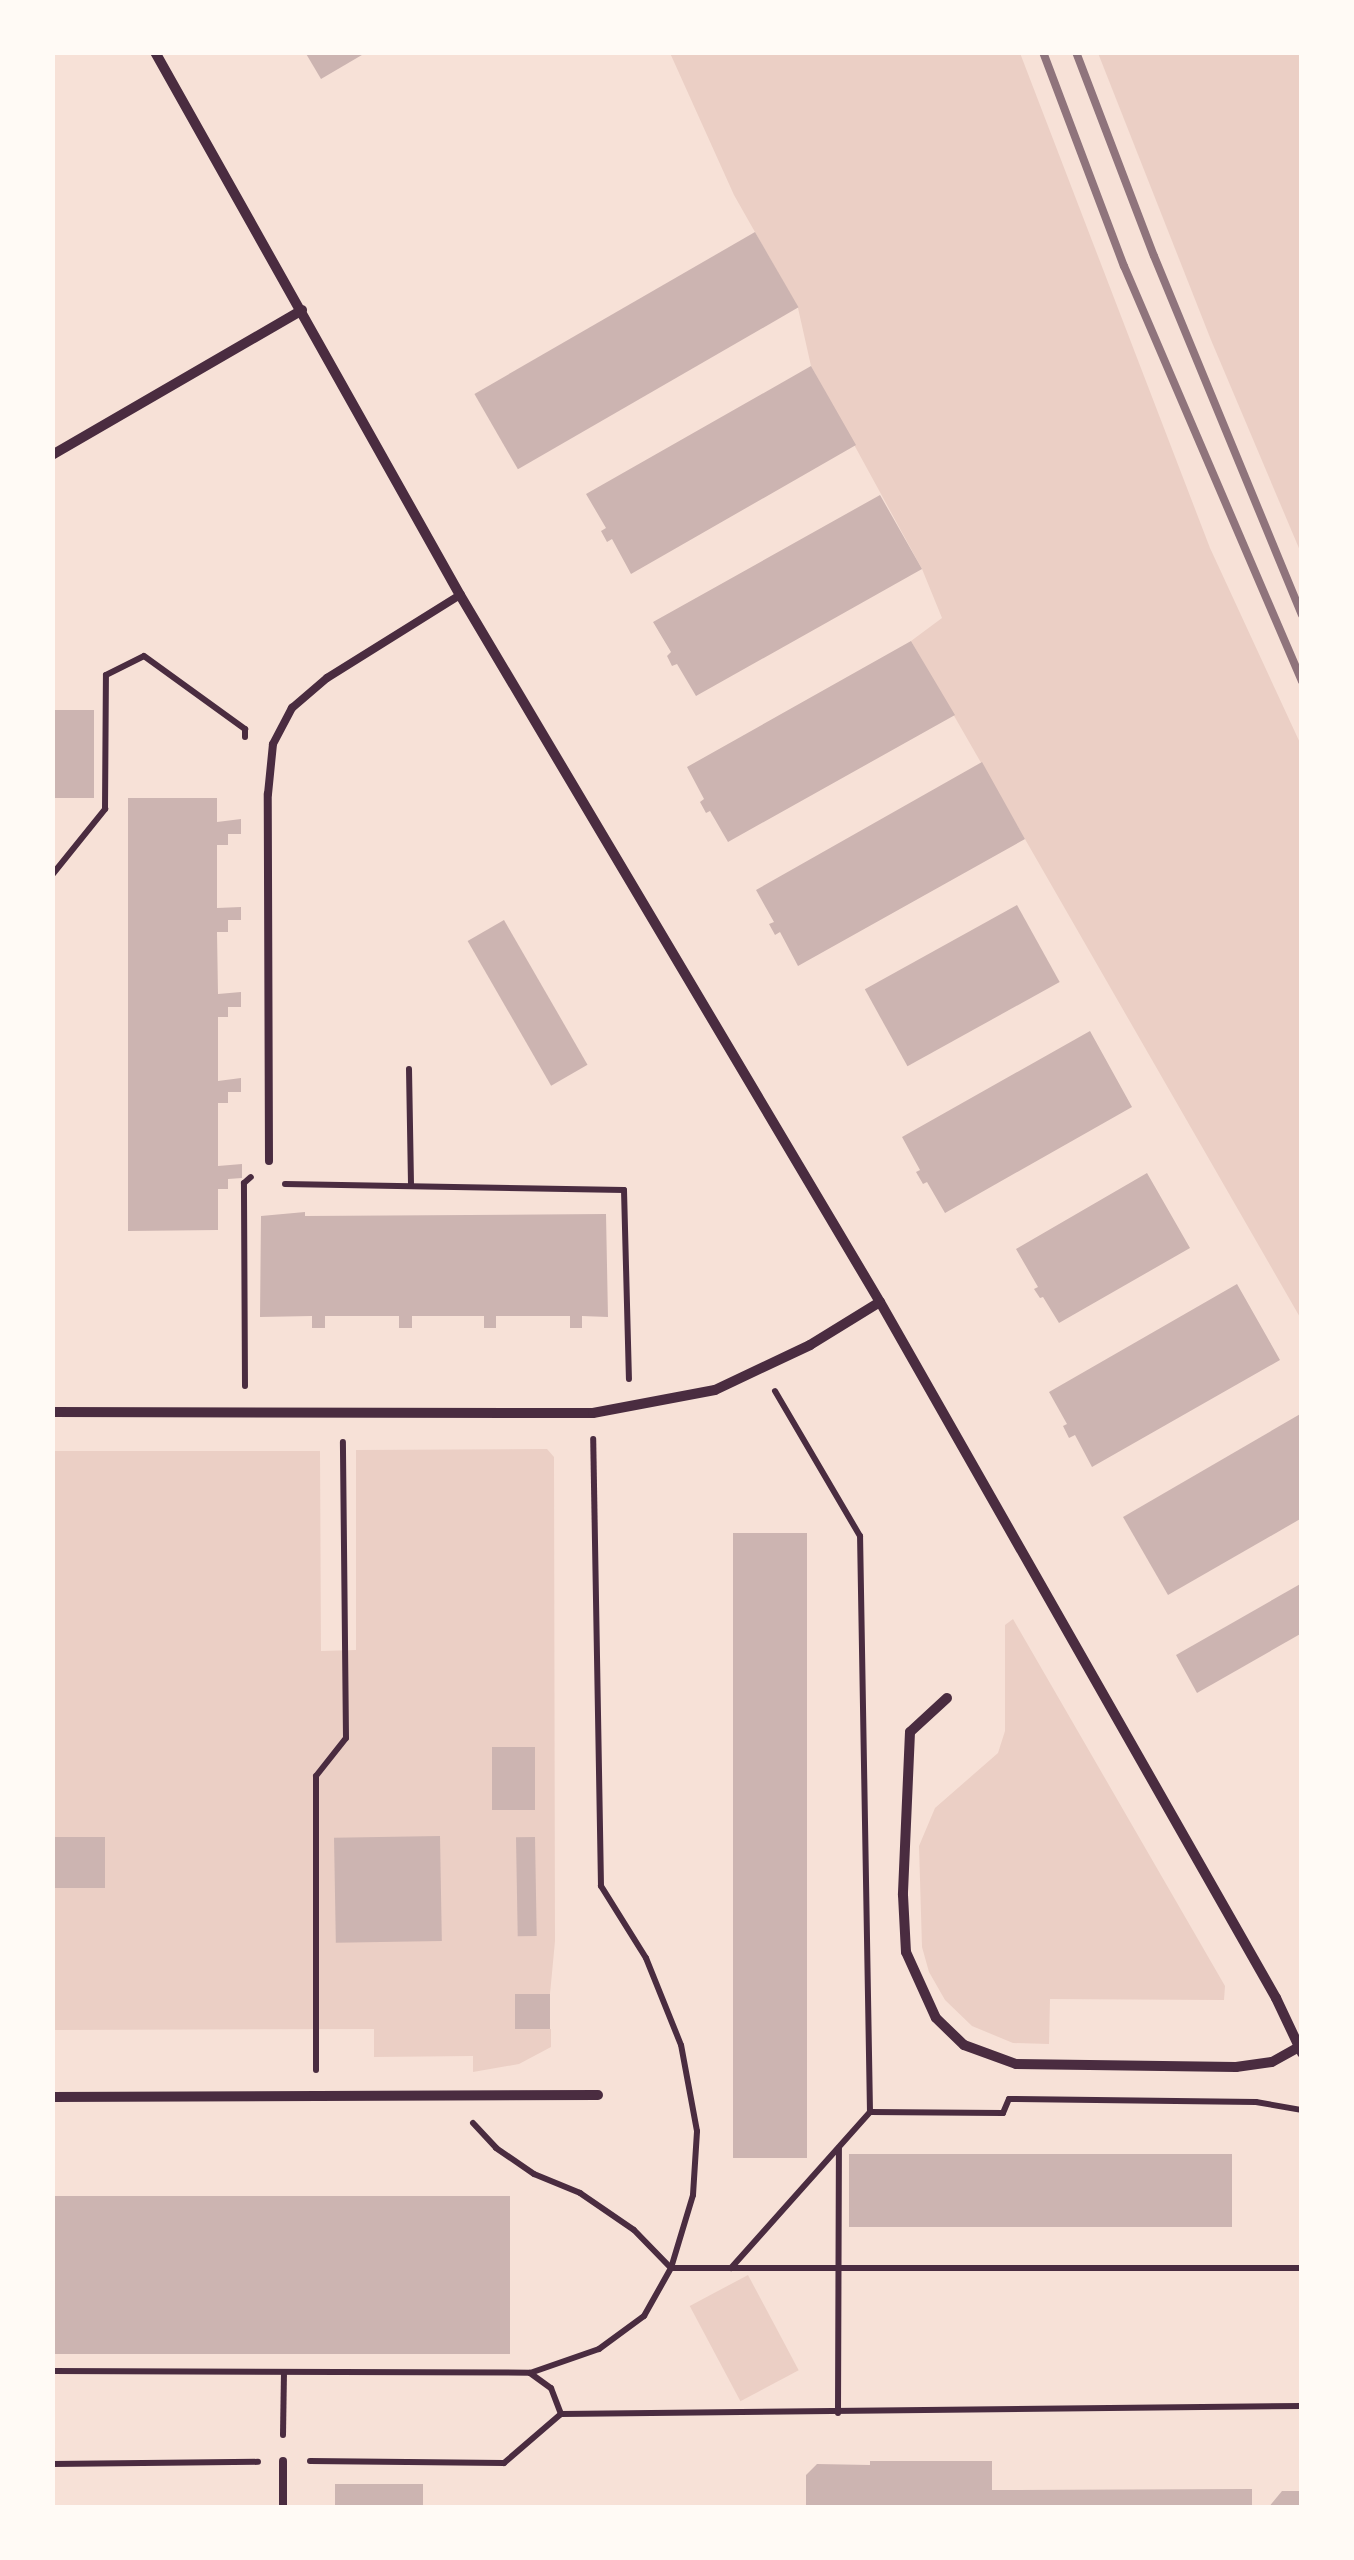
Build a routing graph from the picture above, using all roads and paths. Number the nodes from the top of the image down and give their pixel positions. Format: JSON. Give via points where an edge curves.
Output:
{"nodes":[{"id":1,"x":155,"y":52,"type":"edge"},
{"id":2,"x":302,"y":310,"type":"junction"},
{"id":3,"x":52,"y":455,"type":"edge"},
{"id":4,"x":460,"y":595,"type":"junction"},
{"id":5,"x":245,"y":744,"type":"dead end"},
{"id":6,"x":52,"y":874,"type":"edge"},
{"id":7,"x":52,"y":905,"type":"edge"},
{"id":8,"x":52,"y":939,"type":"edge"},
{"id":9,"x":409,"y":1068,"type":"dead end"},
{"id":10,"x":269,"y":1161,"type":"joint"},
{"id":11,"x":244,"y":1183,"type":"junction"},
{"id":12,"x":262,"y":1184,"type":"dead end"},
{"id":13,"x":281,"y":1184,"type":"dead end"},
{"id":14,"x":411,"y":1186,"type":"junction"},
{"id":15,"x":880,"y":1302,"type":"junction"},
{"id":16,"x":762,"y":1368,"type":"junction"},
{"id":17,"x":630,"y":1408,"type":"junction"},
{"id":18,"x":52,"y":1412,"type":"edge"},
{"id":19,"x":246,"y":1412,"type":"junction"},
{"id":20,"x":593,"y":1413,"type":"junction"},
{"id":21,"x":342,"y":1414,"type":"junction"},
{"id":22,"x":947,"y":1698,"type":"dead end"},
{"id":23,"x":1300,"y":2050,"type":"edge"},
{"id":24,"x":598,"y":2094,"type":"dead end"},
{"id":25,"x":463,"y":2095,"type":"junction"},
{"id":26,"x":316,"y":2096,"type":"junction"},
{"id":27,"x":52,"y":2097,"type":"edge"},
{"id":28,"x":1302,"y":2110,"type":"edge"},
{"id":29,"x":870,"y":2112,"type":"junction"},
{"id":30,"x":839,"y":2146,"type":"junction"},
{"id":31,"x":671,"y":2268,"type":"junction"},
{"id":32,"x":730,"y":2268,"type":"junction"},
{"id":33,"x":1302,"y":2268,"type":"edge"},
{"id":34,"x":839,"y":2269,"type":"junction"},
{"id":35,"x":52,"y":2371,"type":"edge"},
{"id":36,"x":284,"y":2372,"type":"junction"},
{"id":37,"x":530,"y":2373,"type":"junction"},
{"id":38,"x":1302,"y":2406,"type":"edge"},
{"id":39,"x":838,"y":2413,"type":"junction"},
{"id":40,"x":561,"y":2414,"type":"junction"},
{"id":41,"x":283,"y":2461,"type":"junction"},
{"id":42,"x":52,"y":2464,"type":"edge"},
{"id":43,"x":283,"y":2508,"type":"edge"}],
"edges":[{"from":1,"to":2,"type":"street"},
{"from":2,"to":3,"type":"street"},
{"from":2,"to":4,"type":"street"},
{"from":4,"to":10,"type":"lane","via":[[328,678],[292,708],[273,744]]},
{"from":4,"to":15,"type":"street"},
{"from":5,"to":6,"type":"path","via":[[246,729],[144,656],[106,675],[105,809]]},
{"from":7,"to":8,"type":"path"},
{"from":9,"to":14,"type":"path"},
{"from":10,"to":11,"type":"path"},
{"from":11,"to":12,"type":"path"},
{"from":11,"to":19,"type":"path"},
{"from":13,"to":14,"type":"path"},
{"from":14,"to":17,"type":"path","via":[[624,1190]]},
{"from":15,"to":16,"type":"street"},
{"from":15,"to":23,"type":"street"},
{"from":16,"to":17,"type":"street","via":[[716,1390]]},
{"from":16,"to":29,"type":"path","via":[[860,1536]]},
{"from":17,"to":20,"type":"street"},
{"from":18,"to":19,"type":"street"},
{"from":19,"to":21,"type":"street"},
{"from":20,"to":21,"type":"street"},
{"from":20,"to":31,"type":"path","via":[[601,1886],[646,1958],[681,2045],[697,2131],[693,2195]]},
{"from":21,"to":26,"type":"path","via":[[346,1738],[316,1776]]},
{"from":22,"to":23,"type":"street","via":[[910,1732],[903,1895],[906,1952],[936,2018],[964,2044],[1016,2064],[1236,2067]]},
{"from":24,"to":25,"type":"street"},
{"from":25,"to":26,"type":"street"},
{"from":25,"to":31,"type":"path","via":[[474,2125],[496,2148],[634,2230]]},
{"from":26,"to":27,"type":"street"},
{"from":28,"to":29,"type":"path","via":[[1256,2102],[1010,2100],[1003,2113]]},
{"from":29,"to":30,"type":"path"},
{"from":30,"to":32,"type":"path"},
{"from":30,"to":34,"type":"path"},
{"from":31,"to":32,"type":"path"},
{"from":31,"to":37,"type":"path","via":[[644,2316],[599,2349]]},
{"from":32,"to":34,"type":"path"},
{"from":33,"to":34,"type":"path"},
{"from":34,"to":39,"type":"path"},
{"from":35,"to":36,"type":"path"},
{"from":36,"to":37,"type":"path"},
{"from":36,"to":41,"type":"path"},
{"from":37,"to":40,"type":"path","via":[[551,2388]]},
{"from":38,"to":39,"type":"path"},
{"from":39,"to":40,"type":"path"},
{"from":40,"to":41,"type":"path","via":[[504,2463]]},
{"from":41,"to":42,"type":"path"},
{"from":41,"to":43,"type":"lane"}]}
